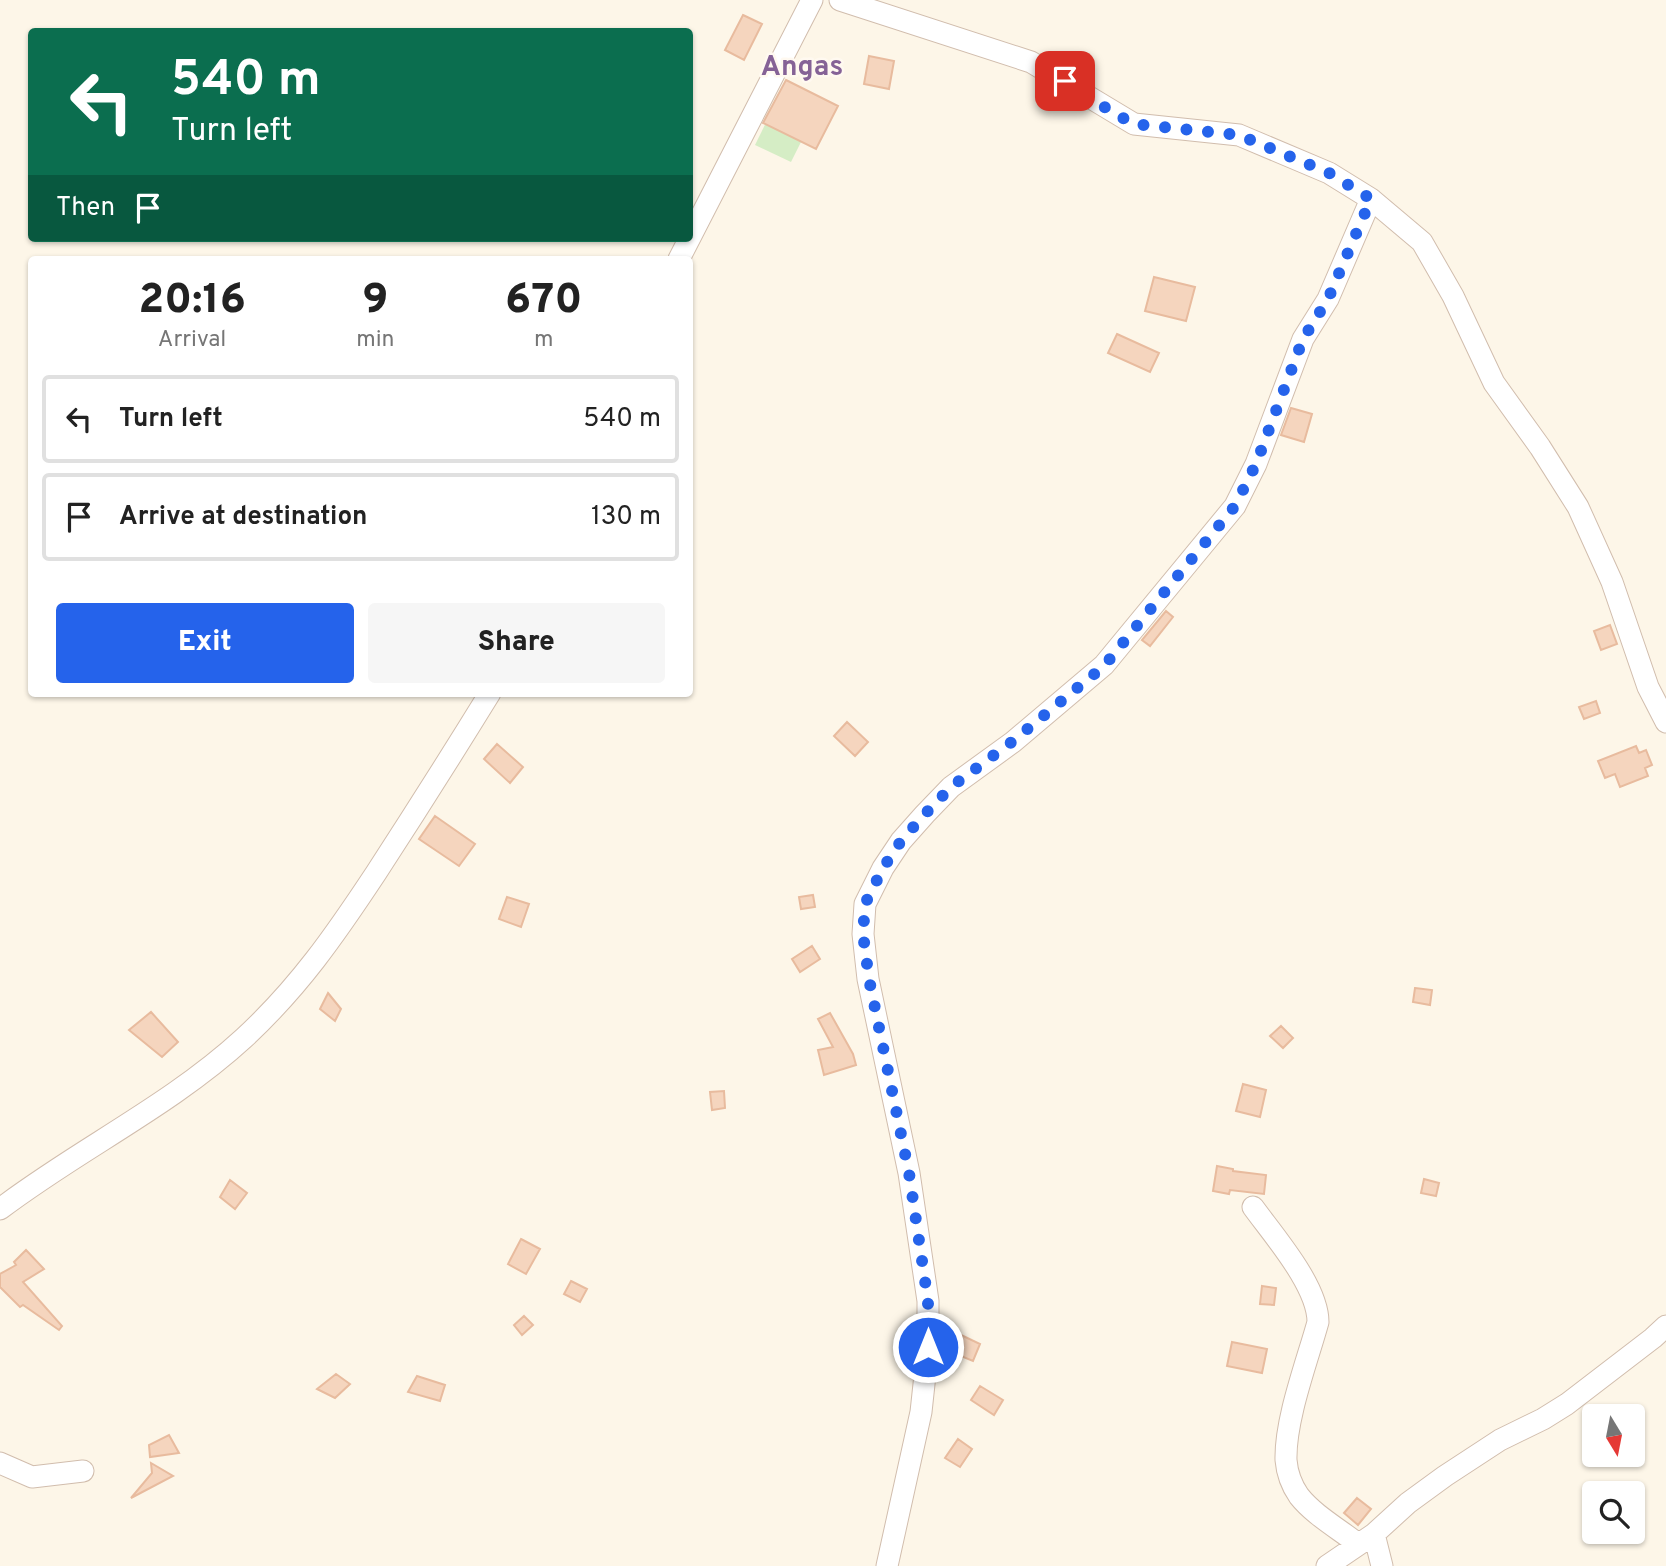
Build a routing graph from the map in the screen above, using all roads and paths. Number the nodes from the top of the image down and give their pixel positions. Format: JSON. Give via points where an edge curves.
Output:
{"nodes":[{"id":1,"x":812,"y":0,"type":"edge"},
{"id":2,"x":840,"y":0,"type":"edge"},
{"id":3,"x":1371,"y":199,"type":"junction"},
{"id":4,"x":693,"y":233,"type":"edge"},
{"id":5,"x":487,"y":697,"type":"edge"},
{"id":6,"x":1666,"y":722,"type":"edge"},
{"id":7,"x":1253,"y":1207,"type":"dead end"},
{"id":8,"x":0,"y":1209,"type":"edge"},
{"id":9,"x":1666,"y":1326,"type":"edge"},
{"id":10,"x":0,"y":1463,"type":"edge"},
{"id":11,"x":83,"y":1471,"type":"dead end"},
{"id":12,"x":1366,"y":1539,"type":"junction"},
{"id":13,"x":887,"y":1566,"type":"edge"},
{"id":14,"x":1327,"y":1566,"type":"edge"},
{"id":15,"x":1382,"y":1566,"type":"edge"}],
"edges":[{"from":1,"to":4,"type":"street"},
{"from":2,"to":3,"type":"street","via":[[1031,62],[1134,124],[1239,135],[1329,173]]},
{"from":3,"to":6,"type":"street","via":[[1422,242],[1494,383],[1578,507]]},
{"from":3,"to":13,"type":"street","via":[[1328,299],[1303,339],[1256,464],[1235,506],[1104,666],[951,787],[925,814],[883,868],[865,904],[863,934],[869,979],[909,1173],[928,1301],[921,1412]]},
{"from":5,"to":8,"type":"street","via":[[403,832],[302,979],[192,1082]]},
{"from":7,"to":12,"type":"street","via":[[1309,1287],[1318,1309],[1290,1426],[1286,1461],[1291,1480],[1312,1509]]},
{"from":9,"to":12,"type":"street","via":[[1567,1404],[1445,1476]]},
{"from":10,"to":11,"type":"street","via":[[32,1477]]},
{"from":12,"to":14,"type":"street"},
{"from":12,"to":15,"type":"street"}]}
